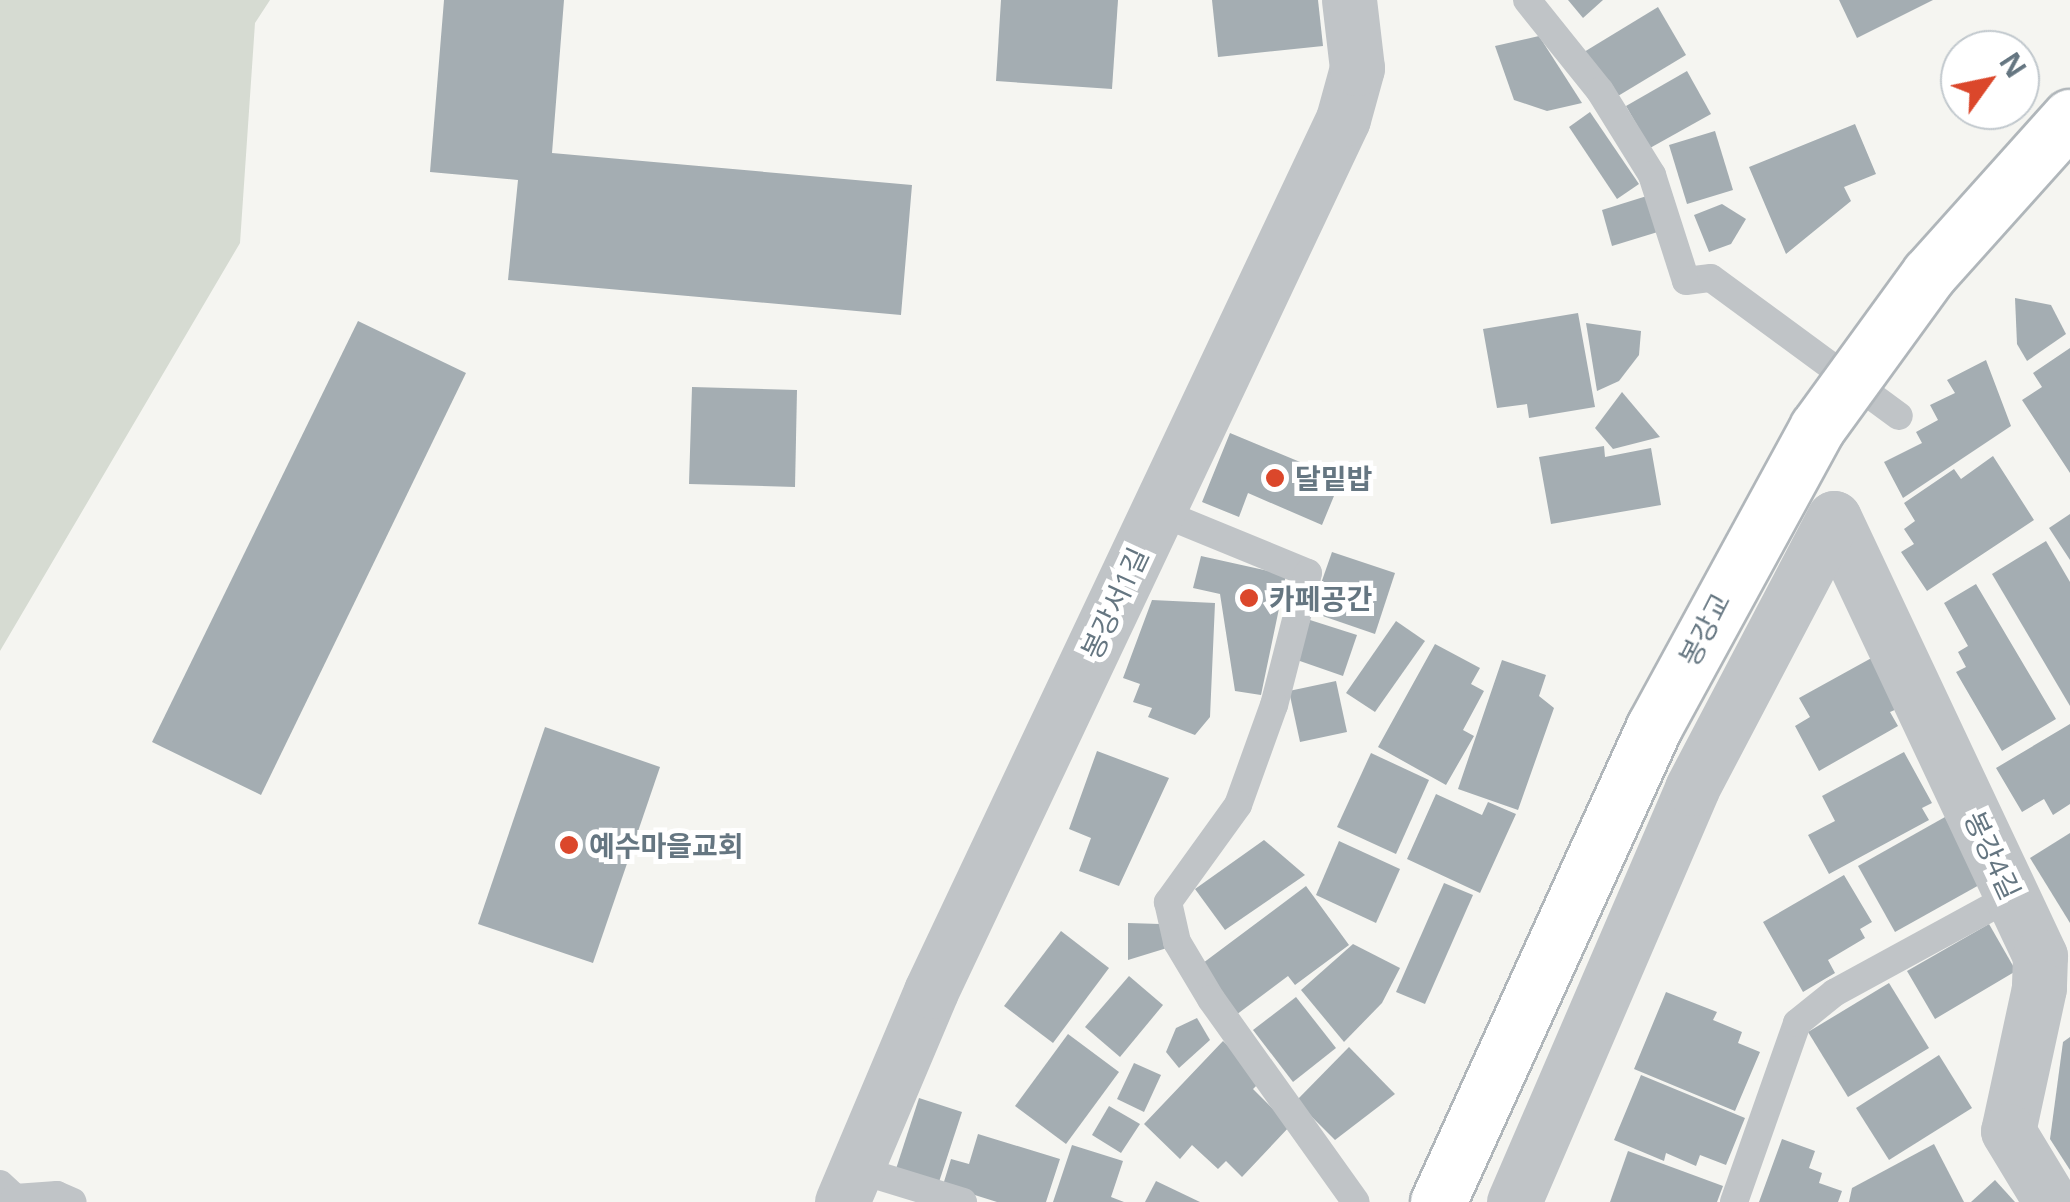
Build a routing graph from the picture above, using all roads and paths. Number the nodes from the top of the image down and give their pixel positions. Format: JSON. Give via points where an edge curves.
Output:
{"nodes":[{"id":1,"x":1349,"y":0,"type":"edge"},
{"id":2,"x":1527,"y":0,"type":"edge"},
{"id":3,"x":2070,"y":117,"type":"edge"},
{"id":4,"x":1899,"y":416,"type":"dead end"},
{"id":5,"x":1157,"y":511,"type":"junction"},
{"id":6,"x":2012,"y":896,"type":"junction"},
{"id":7,"x":2056,"y":963,"type":"edge"},
{"id":8,"x":0,"y":1184,"type":"edge"},
{"id":9,"x":849,"y":1186,"type":"edge"},
{"id":10,"x":73,"y":1202,"type":"edge"},
{"id":11,"x":964,"y":1202,"type":"edge"},
{"id":12,"x":1356,"y":1202,"type":"edge"},
{"id":13,"x":1438,"y":1202,"type":"edge"},
{"id":14,"x":1514,"y":1202,"type":"edge"},
{"id":15,"x":1734,"y":1202,"type":"edge"},
{"id":16,"x":2051,"y":1202,"type":"edge"}],
"edges":[{"from":1,"to":5,"type":"street","name":"봉강서1길","via":[[1357,68],[1350,102]]},
{"from":2,"to":4,"type":"lane","via":[[1600,92],[1652,175],[1686,280],[1711,278]]},
{"from":3,"to":13,"type":"street","name":"봉강교","bridge":true,"via":[[1929,274],[1818,428],[1654,727]]},
{"from":5,"to":9,"type":"street","name":"봉강서1길","via":[[932,991]]},
{"from":5,"to":12,"type":"lane","via":[[1308,573],[1274,705],[1238,804],[1168,902],[1177,942],[1210,1000]]},
{"from":6,"to":7,"type":"street","name":"봉강4길"},
{"from":6,"to":14,"type":"street","name":"봉강4길","via":[[1834,518],[1692,788]]},
{"from":6,"to":15,"type":"lane","via":[[1834,993],[1797,1022]]},
{"from":7,"to":16,"type":"street","name":"봉강4길","via":[[2008,1131]]},
{"from":8,"to":10,"type":"lane","via":[[15,1198],[57,1195]]},
{"from":9,"to":11,"type":"lane"}]}
